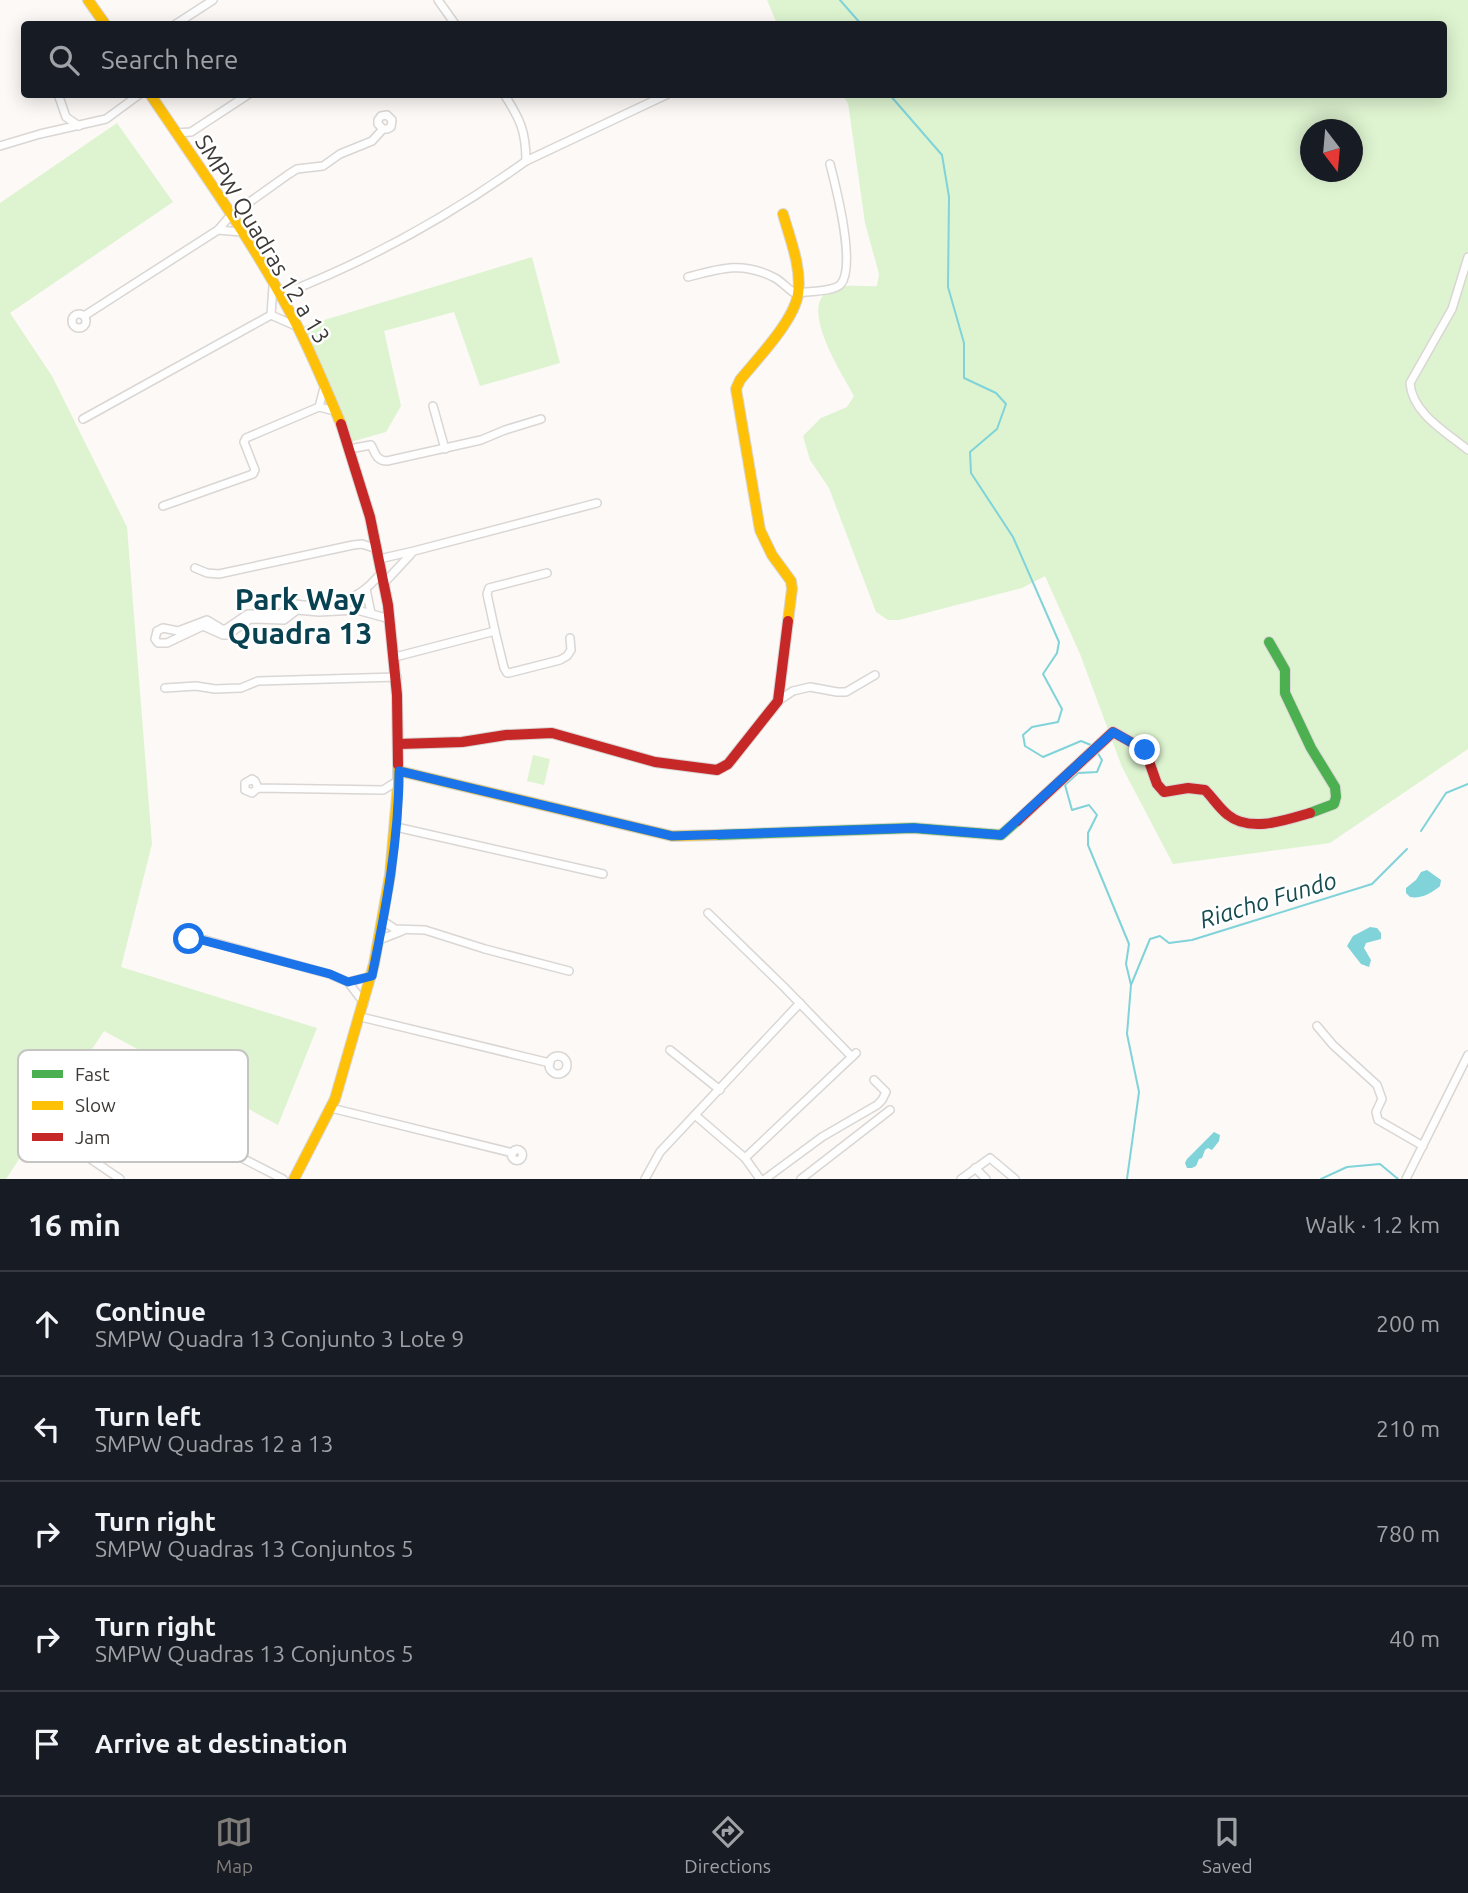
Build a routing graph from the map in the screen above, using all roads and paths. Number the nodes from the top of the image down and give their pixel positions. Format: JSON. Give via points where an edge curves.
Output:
{"nodes":[{"id":1,"x":89,"y":0,"type":"edge"},
{"id":2,"x":213,"y":0,"type":"edge"},
{"id":3,"x":439,"y":0,"type":"edge"},
{"id":4,"x":103,"y":21,"type":"edge"},
{"id":5,"x":181,"y":21,"type":"edge"},
{"id":6,"x":453,"y":21,"type":"edge"},
{"id":7,"x":59,"y":98,"type":"edge"},
{"id":8,"x":135,"y":98,"type":"edge"},
{"id":9,"x":153,"y":98,"type":"edge"},
{"id":10,"x":243,"y":98,"type":"edge"},
{"id":11,"x":505,"y":98,"type":"edge"},
{"id":12,"x":660,"y":98,"type":"edge"},
{"id":13,"x":79,"y":126,"type":"junction"},
{"id":14,"x":383,"y":129,"type":"dead end"},
{"id":15,"x":191,"y":132,"type":"junction"},
{"id":16,"x":176,"y":133,"type":"junction"},
{"id":17,"x":0,"y":146,"type":"edge"},
{"id":18,"x":185,"y":147,"type":"junction"},
{"id":19,"x":526,"y":161,"type":"junction"},
{"id":20,"x":830,"y":164,"type":"dead end"},
{"id":21,"x":783,"y":214,"type":"dead end"},
{"id":22,"x":230,"y":216,"type":"junction"},
{"id":23,"x":218,"y":230,"type":"junction"},
{"id":24,"x":240,"y":232,"type":"junction"},
{"id":25,"x":1468,"y":257,"type":"edge"},
{"id":26,"x":688,"y":277,"type":"dead end"},
{"id":27,"x":273,"y":285,"type":"junction"},
{"id":28,"x":798,"y":294,"type":"junction"},
{"id":29,"x":280,"y":295,"type":"junction"},
{"id":30,"x":271,"y":315,"type":"junction"},
{"id":31,"x":84,"y":316,"type":"dead end"},
{"id":32,"x":297,"y":326,"type":"junction"},
{"id":33,"x":324,"y":384,"type":"junction"},
{"id":34,"x":433,"y":406,"type":"dead end"},
{"id":35,"x":319,"y":407,"type":"junction"},
{"id":36,"x":335,"y":411,"type":"junction"},
{"id":37,"x":83,"y":419,"type":"dead end"},
{"id":38,"x":541,"y":419,"type":"dead end"},
{"id":39,"x":349,"y":449,"type":"junction"},
{"id":40,"x":445,"y":449,"type":"junction"},
{"id":41,"x":1468,"y":450,"type":"edge"},
{"id":42,"x":597,"y":503,"type":"dead end"},
{"id":43,"x":163,"y":506,"type":"dead end"},
{"id":44,"x":372,"y":531,"type":"junction"},
{"id":45,"x":362,"y":544,"type":"junction"},
{"id":46,"x":414,"y":551,"type":"junction"},
{"id":47,"x":384,"y":555,"type":"junction"},
{"id":48,"x":397,"y":567,"type":"junction"},
{"id":49,"x":195,"y":568,"type":"dead end"},
{"id":50,"x":547,"y":573,"type":"dead end"},
{"id":51,"x":383,"y":578,"type":"junction"},
{"id":52,"x":366,"y":589,"type":"junction"},
{"id":53,"x":371,"y":613,"type":"junction"},
{"id":54,"x":390,"y":619,"type":"junction"},
{"id":55,"x":495,"y":631,"type":"junction"},
{"id":56,"x":570,"y":638,"type":"dead end"},
{"id":57,"x":1269,"y":642,"type":"dead end"},
{"id":58,"x":395,"y":657,"type":"junction"},
{"id":59,"x":875,"y":675,"type":"dead end"},
{"id":60,"x":397,"y":677,"type":"junction"},
{"id":61,"x":165,"y":688,"type":"dead end"},
{"id":62,"x":778,"y":701,"type":"junction"},
{"id":63,"x":399,"y":744,"type":"junction"},
{"id":64,"x":399,"y":775,"type":"junction"},
{"id":65,"x":258,"y":788,"type":"dead end"},
{"id":66,"x":383,"y":790,"type":"junction"},
{"id":67,"x":398,"y":805,"type":"junction"},
{"id":68,"x":396,"y":827,"type":"junction"},
{"id":69,"x":603,"y":874,"type":"dead end"},
{"id":70,"x":708,"y":913,"type":"dead end"},
{"id":71,"x":383,"y":921,"type":"junction"},
{"id":72,"x":403,"y":931,"type":"junction"},
{"id":73,"x":189,"y":939,"type":"dead end"},
{"id":74,"x":379,"y":940,"type":"junction"},
{"id":75,"x":569,"y":971,"type":"dead end"},
{"id":76,"x":372,"y":976,"type":"junction"},
{"id":77,"x":348,"y":982,"type":"junction"},
{"id":78,"x":800,"y":1003,"type":"junction"},
{"id":79,"x":365,"y":1004,"type":"junction"},
{"id":80,"x":361,"y":1017,"type":"junction"},
{"id":81,"x":1317,"y":1026,"type":"dead end"},
{"id":82,"x":670,"y":1050,"type":"dead end"},
{"id":83,"x":1468,"y":1055,"type":"edge"},
{"id":84,"x":550,"y":1063,"type":"dead end"},
{"id":85,"x":874,"y":1080,"type":"dead end"},
{"id":86,"x":720,"y":1090,"type":"junction"},
{"id":87,"x":331,"y":1108,"type":"junction"},
{"id":88,"x":890,"y":1110,"type":"dead end"},
{"id":89,"x":695,"y":1115,"type":"junction"},
{"id":90,"x":1423,"y":1146,"type":"junction"},
{"id":91,"x":513,"y":1153,"type":"dead end"},
{"id":92,"x":745,"y":1158,"type":"junction"},
{"id":93,"x":248,"y":1161,"type":"edge"},
{"id":94,"x":95,"y":1162,"type":"edge"},
{"id":95,"x":975,"y":1168,"type":"junction"},
{"id":96,"x":120,"y":1179,"type":"edge"},
{"id":97,"x":283,"y":1179,"type":"edge"},
{"id":98,"x":294,"y":1179,"type":"edge"},
{"id":99,"x":645,"y":1179,"type":"edge"},
{"id":100,"x":760,"y":1179,"type":"edge"},
{"id":101,"x":765,"y":1179,"type":"edge"},
{"id":102,"x":801,"y":1179,"type":"edge"},
{"id":103,"x":961,"y":1179,"type":"edge"},
{"id":104,"x":986,"y":1179,"type":"edge"},
{"id":105,"x":1015,"y":1179,"type":"edge"},
{"id":106,"x":1406,"y":1179,"type":"edge"}],
"edges":[{"from":1,"to":4,"type":"street"},
{"from":2,"to":5,"type":"street"},
{"from":3,"to":6,"type":"street"},
{"from":7,"to":13,"type":"street","via":[[66,117]]},
{"from":8,"to":13,"type":"street","via":[[106,119]]},
{"from":9,"to":16,"type":"street","name":"SMPW Quadras 12 a 13"},
{"from":10,"to":15,"type":"street"},
{"from":11,"to":19,"type":"street","via":[[523,128]]},
{"from":12,"to":19,"type":"street"},
{"from":13,"to":17,"type":"street"},
{"from":14,"to":22,"type":"street","via":[[367,144],[323,166],[289,174]]},
{"from":15,"to":16,"type":"street"},
{"from":15,"to":18,"type":"street"},
{"from":16,"to":18,"type":"street","name":"SMPW Quadras 12 a 13"},
{"from":18,"to":22,"type":"street","name":"SMPW Quadras 12 a 13"},
{"from":19,"to":29,"type":"street","via":[[475,197],[391,245]]},
{"from":20,"to":28,"type":"street","via":[[846,244],[845,273],[835,288]]},
{"from":21,"to":28,"type":"street"},
{"from":22,"to":23,"type":"street"},
{"from":22,"to":24,"type":"street","name":"SMPW Quadras 12 a 13"},
{"from":23,"to":24,"type":"street"},
{"from":23,"to":31,"type":"street"},
{"from":24,"to":27,"type":"street","name":"SMPW Quadras 12 a 13"},
{"from":25,"to":41,"type":"street","via":[[1452,309],[1410,383],[1417,405]]},
{"from":26,"to":28,"type":"street","via":[[750,268]]},
{"from":27,"to":29,"type":"street","name":"SMPW Quadras 12 a 13"},
{"from":27,"to":30,"type":"street"},
{"from":28,"to":62,"type":"street","via":[[780,330],[736,388],[760,530],[792,585]]},
{"from":29,"to":32,"type":"street","name":"SMPW Quadras 12 a 13"},
{"from":30,"to":32,"type":"street"},
{"from":30,"to":37,"type":"street"},
{"from":32,"to":33,"type":"street","name":"SMPW Quadras 12 a 13"},
{"from":33,"to":35,"type":"street"},
{"from":33,"to":36,"type":"street","name":"SMPW Quadras 12 a 13"},
{"from":34,"to":40,"type":"street"},
{"from":35,"to":36,"type":"street"},
{"from":35,"to":43,"type":"street","via":[[246,438],[253,474]]},
{"from":36,"to":39,"type":"street","name":"SMPW Quadras 12 a 13"},
{"from":38,"to":40,"type":"street"},
{"from":39,"to":40,"type":"street","via":[[371,445],[384,461]]},
{"from":39,"to":44,"type":"street","name":"SMPW Quadras 12 a 13"},
{"from":42,"to":46,"type":"street"},
{"from":44,"to":45,"type":"street"},
{"from":44,"to":47,"type":"street","name":"SMPW Quadras 12 a 13"},
{"from":45,"to":47,"type":"street"},
{"from":45,"to":49,"type":"street","via":[[219,574]]},
{"from":46,"to":47,"type":"street"},
{"from":46,"to":48,"type":"street"},
{"from":47,"to":48,"type":"street","via":[[397,559]]},
{"from":47,"to":51,"type":"street","name":"SMPW Quadras 12 a 13"},
{"from":48,"to":51,"type":"street"},
{"from":50,"to":55,"type":"street","via":[[489,588]]},
{"from":51,"to":52,"type":"street"},
{"from":51,"to":54,"type":"street","name":"SMPW Quadras 12 a 13"},
{"from":52,"to":53,"type":"street"},
{"from":52,"to":53,"type":"street","via":[[337,602],[295,604],[280,614],[248,614],[226,629],[207,620],[181,630],[163,628],[155,639],[167,643],[203,626],[229,635],[250,619],[284,620],[297,610]]},
{"from":53,"to":54,"type":"street"},
{"from":54,"to":58,"type":"street","name":"SMPW Quadras 12 a 13"},
{"from":55,"to":56,"type":"street","via":[[507,673],[564,658],[571,650]]},
{"from":55,"to":58,"type":"street"},
{"from":57,"to":64,"type":"street","via":[[1284,670],[1285,693],[1335,787],[1336,797],[1334,804],[1268,823],[1231,818],[1199,788],[1164,792],[1145,750],[1113,732],[1001,835],[914,828],[664,835],[460,784]]},
{"from":58,"to":60,"type":"street","name":"SMPW Quadras 12 a 13"},
{"from":59,"to":62,"type":"street","via":[[846,692],[810,687]]},
{"from":60,"to":61,"type":"street","via":[[258,681],[241,688]]},
{"from":60,"to":63,"type":"street","name":"SMPW Quadras 12 a 13"},
{"from":62,"to":63,"type":"street","via":[[728,764],[717,770],[655,762],[551,733]]},
{"from":63,"to":64,"type":"street","name":"SMPW Quadras 12 a 13"},
{"from":64,"to":66,"type":"street"},
{"from":64,"to":67,"type":"street","name":"SMPW Quadras 12 a 13"},
{"from":65,"to":66,"type":"street"},
{"from":66,"to":67,"type":"street"},
{"from":67,"to":68,"type":"street","name":"SMPW Quadras 12 a 13"},
{"from":68,"to":69,"type":"street"},
{"from":68,"to":71,"type":"street","name":"SMPW Quadras 12 a 13"},
{"from":70,"to":78,"type":"street"},
{"from":71,"to":72,"type":"street"},
{"from":71,"to":74,"type":"street","name":"SMPW Quadras 12 a 13"},
{"from":72,"to":74,"type":"street"},
{"from":72,"to":75,"type":"street","via":[[425,930]]},
{"from":73,"to":77,"type":"street"},
{"from":74,"to":76,"type":"street","name":"SMPW Quadras 12 a 13"},
{"from":76,"to":77,"type":"street"},
{"from":76,"to":79,"type":"street","name":"SMPW Quadras 12 a 13"},
{"from":77,"to":79,"type":"street"},
{"from":78,"to":86,"type":"street"},
{"from":78,"to":92,"type":"street","via":[[854,1055]]},
{"from":79,"to":80,"type":"street","name":"SMPW Quadras 12 a 13"},
{"from":80,"to":84,"type":"street"},
{"from":80,"to":87,"type":"street","name":"SMPW Quadras 12 a 13"},
{"from":81,"to":90,"type":"street","via":[[1377,1085],[1382,1100],[1376,1112],[1378,1121]]},
{"from":82,"to":86,"type":"street"},
{"from":83,"to":90,"type":"street"},
{"from":85,"to":101,"type":"street","via":[[886,1092],[882,1100]]},
{"from":86,"to":89,"type":"street"},
{"from":87,"to":91,"type":"street"},
{"from":87,"to":98,"type":"street","name":"SMPW Quadras 12 a 13"},
{"from":88,"to":102,"type":"street"},
{"from":89,"to":92,"type":"street"},
{"from":89,"to":99,"type":"street","via":[[660,1152]]},
{"from":90,"to":106,"type":"street"},
{"from":92,"to":100,"type":"street"},
{"from":93,"to":97,"type":"street"},
{"from":94,"to":96,"type":"street"},
{"from":95,"to":103,"type":"street"},
{"from":95,"to":104,"type":"street"},
{"from":95,"to":105,"type":"street","via":[[990,1158]]}]}
